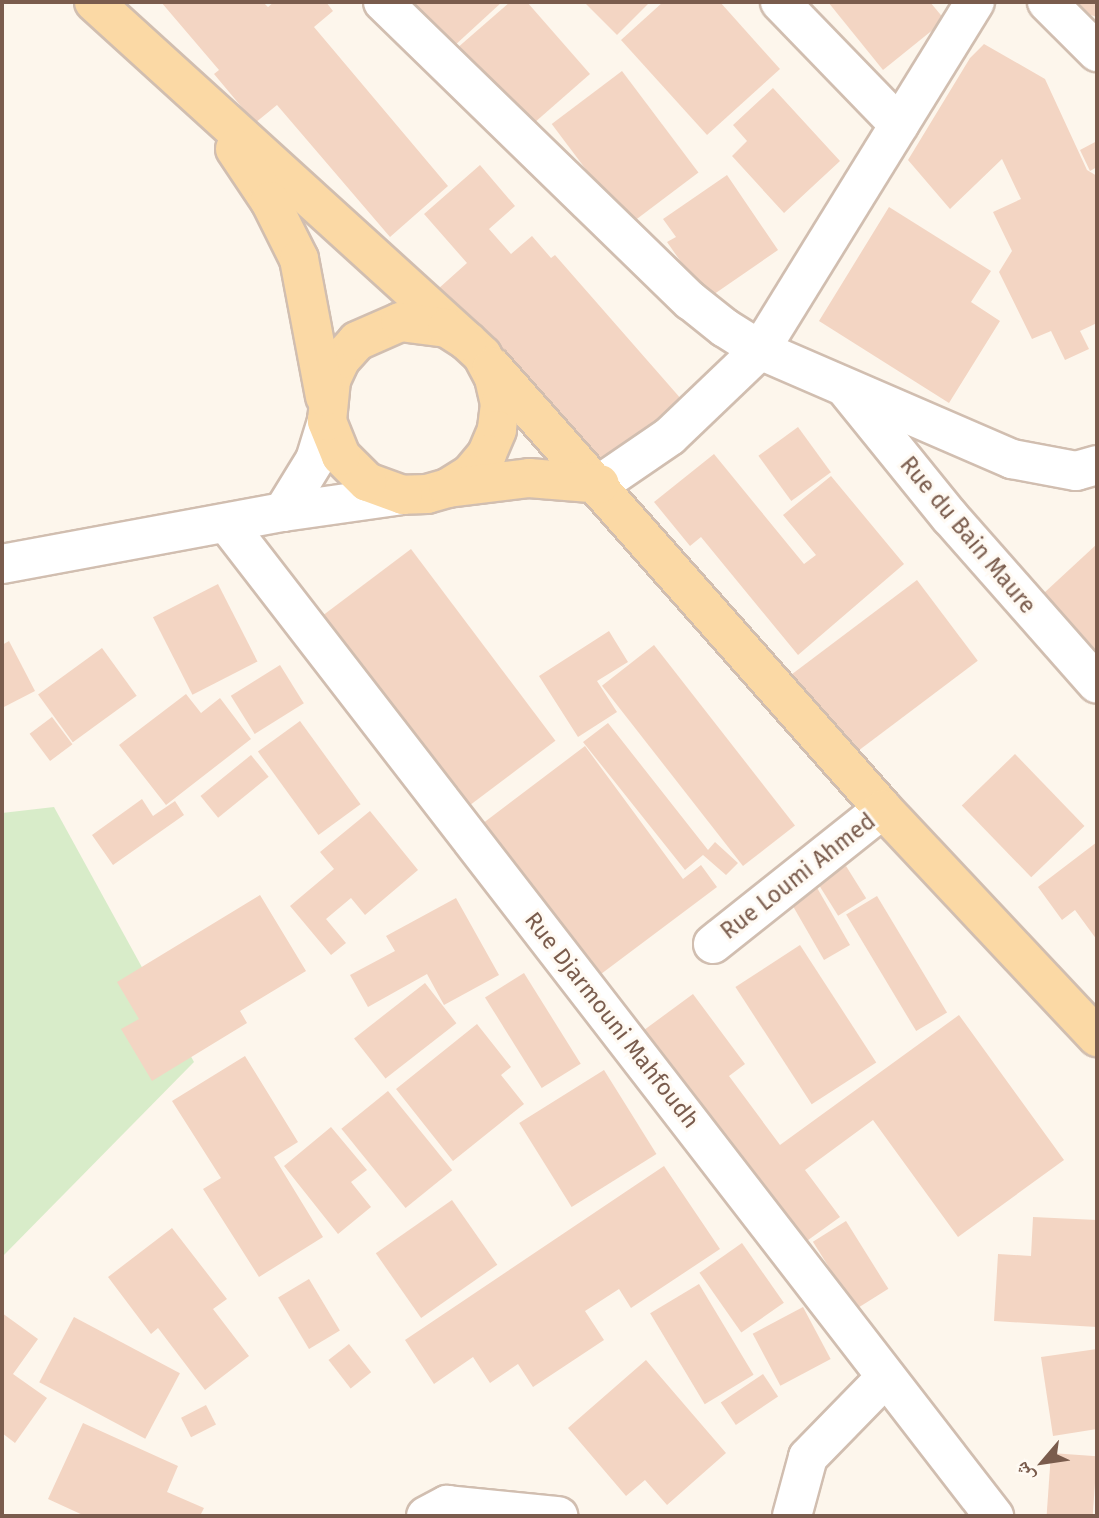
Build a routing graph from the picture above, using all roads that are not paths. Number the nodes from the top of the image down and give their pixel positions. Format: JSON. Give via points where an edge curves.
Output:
{"nodes":[{"id":1,"x":94,"y":2,"type":"edge"},
{"id":2,"x":383,"y":2,"type":"edge"},
{"id":3,"x":780,"y":2,"type":"edge"},
{"id":4,"x":975,"y":2,"type":"edge"},
{"id":5,"x":1047,"y":2,"type":"edge"},
{"id":6,"x":1097,"y":52,"type":"edge"},
{"id":7,"x":201,"y":98,"type":"junction"},
{"id":8,"x":899,"y":125,"type":"junction"},
{"id":9,"x":475,"y":348,"type":"junction"},
{"id":10,"x":760,"y":350,"type":"junction"},
{"id":11,"x":842,"y":383,"type":"junction"},
{"id":12,"x":327,"y":412,"type":"junction"},
{"id":13,"x":1097,"y":465,"type":"edge"},
{"id":14,"x":600,"y":484,"type":"junction"},
{"id":15,"x":448,"y":488,"type":"junction"},
{"id":16,"x":403,"y":495,"type":"junction"},
{"id":17,"x":283,"y":512,"type":"junction"},
{"id":18,"x":228,"y":525,"type":"junction"},
{"id":19,"x":2,"y":564,"type":"edge"},
{"id":20,"x":1097,"y":684,"type":"edge"},
{"id":21,"x":883,"y":809,"type":"junction"},
{"id":22,"x":713,"y":944,"type":"dead end"},
{"id":23,"x":1097,"y":1037,"type":"edge"},
{"id":24,"x":885,"y":1378,"type":"junction"},
{"id":25,"x":437,"y":1511,"type":"edge"},
{"id":26,"x":558,"y":1516,"type":"edge"},
{"id":27,"x":792,"y":1516,"type":"edge"},
{"id":28,"x":994,"y":1516,"type":"edge"}],
"edges":[{"from":1,"to":7,"type":"main road"},
{"from":2,"to":10,"type":"street","via":[[691,301]]},
{"from":3,"to":8,"type":"street"},
{"from":4,"to":8,"type":"street"},
{"from":5,"to":6,"type":"street"},
{"from":7,"to":9,"type":"main road"},
{"from":7,"to":12,"type":"main road","via":[[270,201],[299,259]]},
{"from":8,"to":10,"type":"street"},
{"from":9,"to":12,"type":"main road","via":[[424,323],[377,328],[341,359]]},
{"from":9,"to":14,"type":"main road"},
{"from":9,"to":15,"type":"main road","via":[[494,378],[500,404],[498,430],[487,454],[470,474]]},
{"from":10,"to":11,"type":"street"},
{"from":10,"to":14,"type":"street","via":[[670,436]]},
{"from":11,"to":13,"type":"street","via":[[1012,458],[1065,470]]},
{"from":11,"to":20,"type":"street","name":"Rue du Bain Maure","via":[[950,517]]},
{"from":12,"to":16,"type":"main road","via":[[341,456],[353,470],[367,482]]},
{"from":12,"to":17,"type":"street","via":[[315,460]]},
{"from":14,"to":15,"type":"main road","via":[[529,478]]},
{"from":14,"to":21,"type":"main road"},
{"from":15,"to":16,"type":"main road"},
{"from":16,"to":17,"type":"street"},
{"from":17,"to":18,"type":"street"},
{"from":18,"to":19,"type":"street"},
{"from":18,"to":24,"type":"street","name":"Rue Djarmouni Mahfoudh"},
{"from":21,"to":22,"type":"street","name":"Rue Loumi Ahmed"},
{"from":21,"to":23,"type":"main road"},
{"from":24,"to":27,"type":"street","via":[[808,1457]]},
{"from":24,"to":28,"type":"street","name":"Rue Djarmouni Mahfoudh"},
{"from":25,"to":26,"type":"street"}]}
